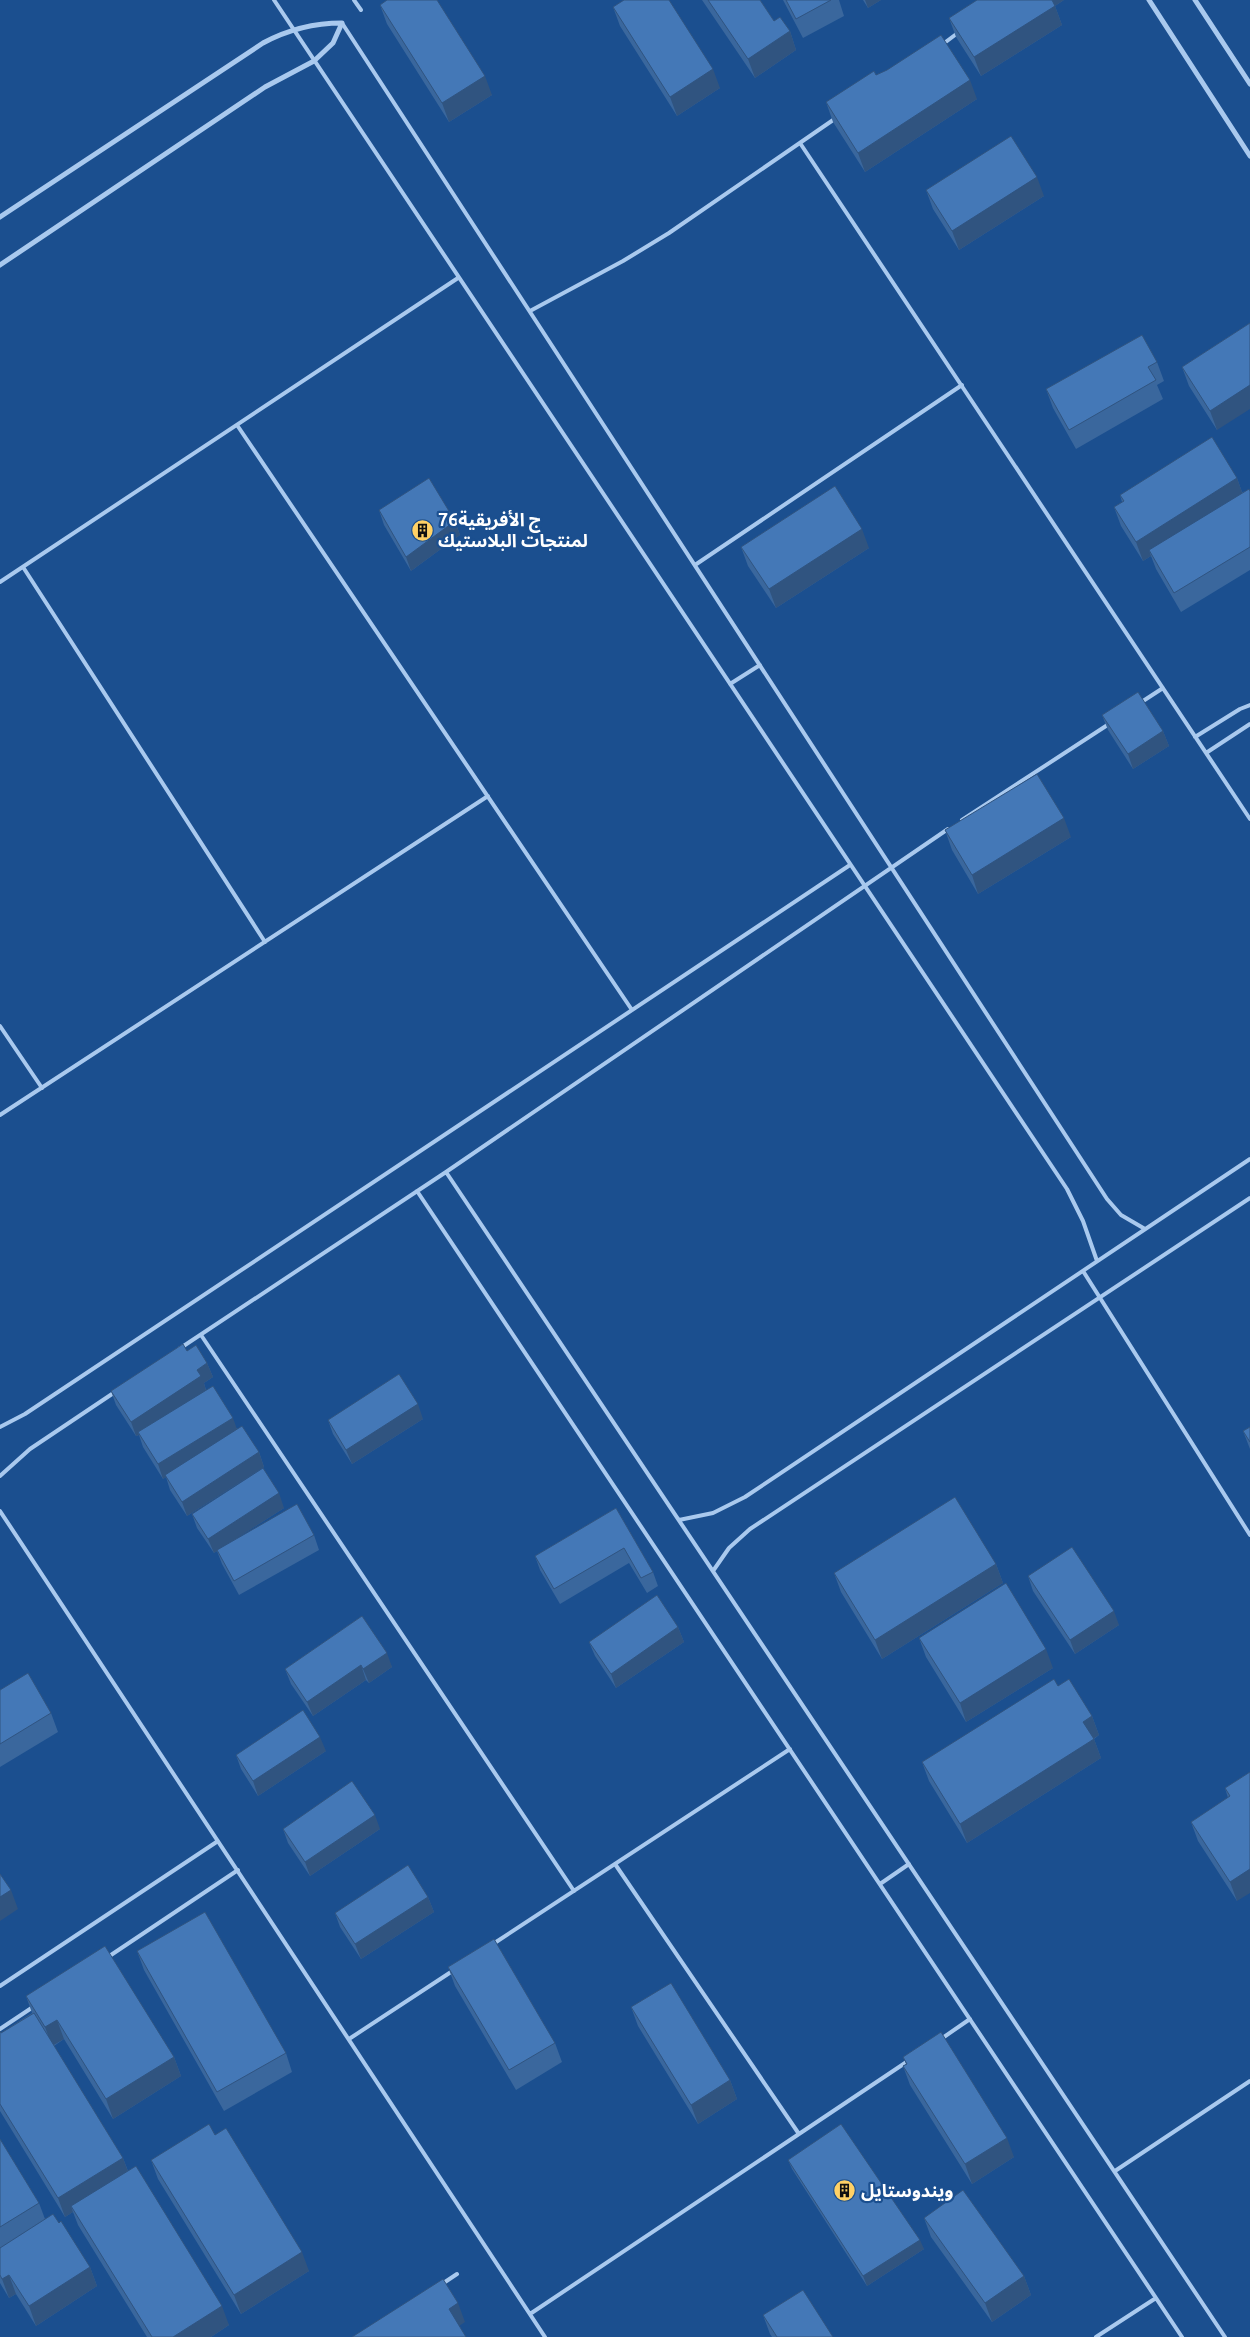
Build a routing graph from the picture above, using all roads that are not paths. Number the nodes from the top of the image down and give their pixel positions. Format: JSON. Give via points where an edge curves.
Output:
{"nodes":[{"id":1,"x":274,"y":0,"type":"edge"},
{"id":2,"x":354,"y":0,"type":"edge"},
{"id":3,"x":1149,"y":0,"type":"edge"},
{"id":4,"x":1195,"y":0,"type":"edge"},
{"id":5,"x":361,"y":10,"type":"dead end"},
{"id":6,"x":342,"y":23,"type":"junction"},
{"id":7,"x":966,"y":28,"type":"edge"},
{"id":8,"x":293,"y":29,"type":"junction"},
{"id":9,"x":935,"y":49,"type":"edge"},
{"id":10,"x":314,"y":62,"type":"junction"},
{"id":11,"x":1250,"y":84,"type":"edge"},
{"id":12,"x":840,"y":115,"type":"edge"},
{"id":13,"x":800,"y":143,"type":"junction"},
{"id":14,"x":1250,"y":156,"type":"edge"},
{"id":15,"x":0,"y":217,"type":"edge"},
{"id":16,"x":0,"y":265,"type":"edge"},
{"id":17,"x":458,"y":278,"type":"junction"},
{"id":18,"x":530,"y":311,"type":"junction"},
{"id":19,"x":962,"y":385,"type":"junction"},
{"id":20,"x":237,"y":425,"type":"junction"},
{"id":21,"x":695,"y":565,"type":"junction"},
{"id":22,"x":23,"y":567,"type":"junction"},
{"id":23,"x":0,"y":582,"type":"edge"},
{"id":24,"x":760,"y":665,"type":"junction"},
{"id":25,"x":730,"y":684,"type":"junction"},
{"id":26,"x":1163,"y":688,"type":"junction"},
{"id":27,"x":1138,"y":704,"type":"edge"},
{"id":28,"x":1250,"y":705,"type":"edge"},
{"id":29,"x":1114,"y":720,"type":"edge"},
{"id":30,"x":1250,"y":724,"type":"edge"},
{"id":31,"x":1195,"y":736,"type":"junction"},
{"id":32,"x":1206,"y":753,"type":"junction"},
{"id":33,"x":488,"y":796,"type":"junction"},
{"id":34,"x":1250,"y":819,"type":"edge"},
{"id":35,"x":850,"y":865,"type":"junction"},
{"id":36,"x":891,"y":867,"type":"junction"},
{"id":37,"x":864,"y":885,"type":"junction"},
{"id":38,"x":265,"y":942,"type":"junction"},
{"id":39,"x":632,"y":1010,"type":"junction"},
{"id":40,"x":0,"y":1026,"type":"edge"},
{"id":41,"x":42,"y":1088,"type":"junction"},
{"id":42,"x":0,"y":1115,"type":"edge"},
{"id":43,"x":1250,"y":1159,"type":"edge"},
{"id":44,"x":446,"y":1172,"type":"junction"},
{"id":45,"x":417,"y":1191,"type":"junction"},
{"id":46,"x":1250,"y":1198,"type":"edge"},
{"id":47,"x":1145,"y":1229,"type":"junction"},
{"id":48,"x":1097,"y":1261,"type":"junction"},
{"id":49,"x":1083,"y":1271,"type":"junction"},
{"id":50,"x":1100,"y":1298,"type":"junction"},
{"id":51,"x":201,"y":1335,"type":"junction"},
{"id":52,"x":176,"y":1351,"type":"edge"},
{"id":53,"x":119,"y":1389,"type":"edge"},
{"id":54,"x":0,"y":1427,"type":"edge"},
{"id":55,"x":0,"y":1476,"type":"edge"},
{"id":56,"x":0,"y":1511,"type":"edge"},
{"id":57,"x":679,"y":1520,"type":"junction"},
{"id":58,"x":1250,"y":1534,"type":"edge"},
{"id":59,"x":713,"y":1571,"type":"junction"},
{"id":60,"x":790,"y":1750,"type":"junction"},
{"id":61,"x":218,"y":1840,"type":"junction"},
{"id":62,"x":615,"y":1864,"type":"junction"},
{"id":63,"x":909,"y":1864,"type":"junction"},
{"id":64,"x":238,"y":1870,"type":"junction"},
{"id":65,"x":880,"y":1884,"type":"junction"},
{"id":66,"x":574,"y":1891,"type":"junction"},
{"id":67,"x":490,"y":1946,"type":"edge"},
{"id":68,"x":105,"y":1959,"type":"edge"},
{"id":69,"x":457,"y":1968,"type":"edge"},
{"id":70,"x":0,"y":1986,"type":"edge"},
{"id":71,"x":40,"y":2002,"type":"edge"},
{"id":72,"x":970,"y":2020,"type":"junction"},
{"id":73,"x":0,"y":2029,"type":"edge"},
{"id":74,"x":349,"y":2039,"type":"junction"},
{"id":75,"x":937,"y":2041,"type":"edge"},
{"id":76,"x":913,"y":2058,"type":"edge"},
{"id":77,"x":1250,"y":2081,"type":"edge"},
{"id":78,"x":799,"y":2134,"type":"junction"},
{"id":79,"x":1115,"y":2171,"type":"junction"},
{"id":80,"x":457,"y":2274,"type":"dead end"},
{"id":81,"x":433,"y":2290,"type":"edge"},
{"id":82,"x":1156,"y":2298,"type":"junction"},
{"id":83,"x":530,"y":2314,"type":"junction"},
{"id":84,"x":545,"y":2337,"type":"edge"},
{"id":85,"x":1096,"y":2337,"type":"edge"},
{"id":86,"x":1182,"y":2337,"type":"edge"},
{"id":87,"x":1225,"y":2337,"type":"edge"}],
"edges":[{"from":1,"to":8,"type":"lane"},
{"from":2,"to":5,"type":"lane"},
{"from":3,"to":14,"type":"street"},
{"from":4,"to":11,"type":"street"},
{"from":6,"to":8,"type":"street"},
{"from":6,"to":10,"type":"street","via":[[333,43]]},
{"from":6,"to":18,"type":"lane"},
{"from":7,"to":9,"type":"lane"},
{"from":8,"to":10,"type":"lane"},
{"from":8,"to":15,"type":"street","via":[[242,56]]},
{"from":10,"to":16,"type":"street","via":[[265,86]]},
{"from":10,"to":17,"type":"lane"},
{"from":12,"to":13,"type":"lane"},
{"from":13,"to":18,"type":"lane","via":[[669,233]]},
{"from":13,"to":19,"type":"lane"},
{"from":17,"to":20,"type":"lane"},
{"from":17,"to":25,"type":"lane"},
{"from":18,"to":21,"type":"lane"},
{"from":19,"to":21,"type":"lane"},
{"from":19,"to":26,"type":"lane"},
{"from":20,"to":22,"type":"lane"},
{"from":20,"to":33,"type":"lane"},
{"from":21,"to":24,"type":"lane"},
{"from":22,"to":23,"type":"lane"},
{"from":22,"to":38,"type":"lane"},
{"from":24,"to":25,"type":"lane"},
{"from":24,"to":36,"type":"lane"},
{"from":25,"to":35,"type":"lane"},
{"from":26,"to":27,"type":"lane"},
{"from":26,"to":31,"type":"lane"},
{"from":28,"to":31,"type":"lane"},
{"from":29,"to":36,"type":"lane"},
{"from":30,"to":32,"type":"lane"},
{"from":31,"to":32,"type":"lane"},
{"from":32,"to":34,"type":"lane"},
{"from":33,"to":38,"type":"lane"},
{"from":33,"to":39,"type":"lane"},
{"from":35,"to":37,"type":"lane"},
{"from":35,"to":39,"type":"lane"},
{"from":36,"to":37,"type":"lane"},
{"from":36,"to":47,"type":"lane","via":[[1107,1199],[1121,1214]]},
{"from":37,"to":44,"type":"lane"},
{"from":37,"to":48,"type":"lane","via":[[1067,1189]]},
{"from":38,"to":41,"type":"lane"},
{"from":39,"to":54,"type":"lane","via":[[33,1409]]},
{"from":40,"to":41,"type":"lane"},
{"from":41,"to":42,"type":"lane"},
{"from":43,"to":47,"type":"lane"},
{"from":44,"to":45,"type":"lane"},
{"from":44,"to":57,"type":"lane"},
{"from":45,"to":51,"type":"lane"},
{"from":45,"to":60,"type":"lane"},
{"from":46,"to":50,"type":"lane"},
{"from":47,"to":48,"type":"lane"},
{"from":48,"to":49,"type":"lane"},
{"from":49,"to":50,"type":"lane"},
{"from":49,"to":57,"type":"lane","via":[[745,1497],[713,1512]]},
{"from":50,"to":58,"type":"lane"},
{"from":50,"to":59,"type":"lane","via":[[750,1529],[729,1548]]},
{"from":51,"to":52,"type":"lane"},
{"from":51,"to":66,"type":"lane"},
{"from":53,"to":55,"type":"lane","via":[[46,1438]]},
{"from":56,"to":61,"type":"lane"},
{"from":57,"to":59,"type":"lane"},
{"from":59,"to":63,"type":"lane"},
{"from":60,"to":62,"type":"lane"},
{"from":60,"to":65,"type":"lane"},
{"from":61,"to":64,"type":"lane"},
{"from":61,"to":70,"type":"lane"},
{"from":62,"to":66,"type":"lane"},
{"from":62,"to":78,"type":"lane"},
{"from":63,"to":65,"type":"lane"},
{"from":63,"to":79,"type":"lane"},
{"from":64,"to":68,"type":"lane"},
{"from":64,"to":74,"type":"lane"},
{"from":65,"to":72,"type":"lane"},
{"from":66,"to":67,"type":"lane"},
{"from":69,"to":74,"type":"lane"},
{"from":71,"to":73,"type":"lane"},
{"from":72,"to":75,"type":"lane"},
{"from":72,"to":82,"type":"lane"},
{"from":74,"to":83,"type":"lane"},
{"from":76,"to":78,"type":"lane"},
{"from":77,"to":79,"type":"lane"},
{"from":78,"to":83,"type":"lane"},
{"from":79,"to":87,"type":"lane"},
{"from":80,"to":81,"type":"lane"},
{"from":82,"to":85,"type":"lane"},
{"from":82,"to":86,"type":"lane"},
{"from":83,"to":84,"type":"lane"}]}
